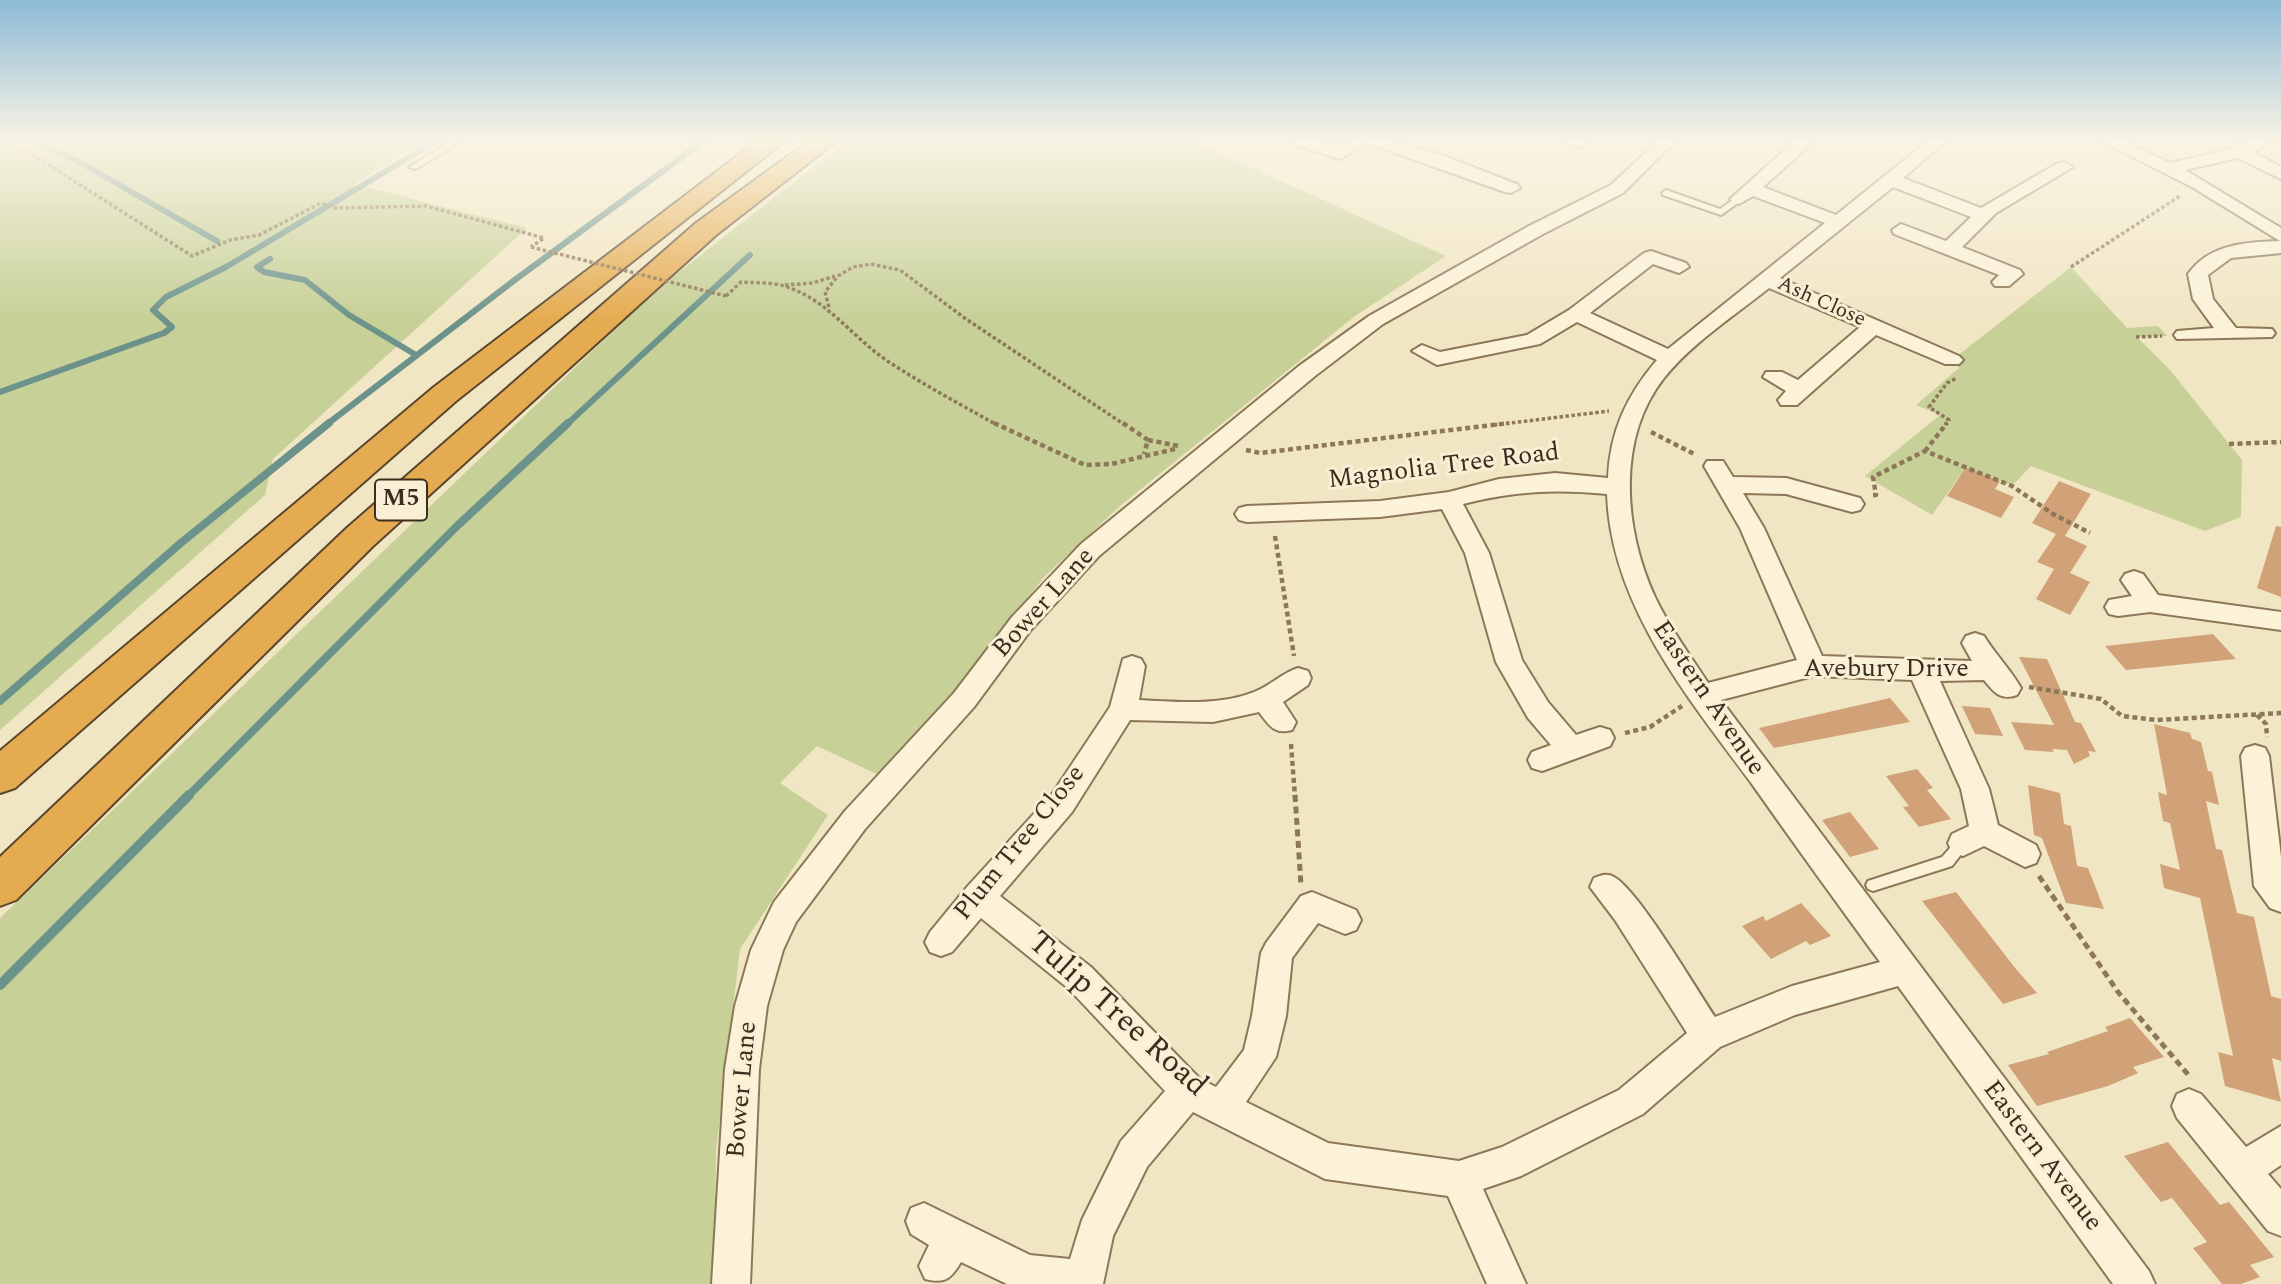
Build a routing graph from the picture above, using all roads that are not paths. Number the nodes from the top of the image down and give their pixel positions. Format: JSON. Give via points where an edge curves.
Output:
{"nodes":[{"id":1,"x":696,"y":200,"type":"edge"},
{"id":2,"x":745,"y":200,"type":"edge"},
{"id":3,"x":1594,"y":200,"type":"edge"},
{"id":4,"x":1686,"y":200,"type":"edge"},
{"id":5,"x":1738,"y":200,"type":"edge"},
{"id":6,"x":1763,"y":200,"type":"edge"},
{"id":7,"x":1861,"y":200,"type":"edge"},
{"id":8,"x":1945,"y":200,"type":"edge"},
{"id":9,"x":2008,"y":200,"type":"edge"},
{"id":10,"x":2224,"y":200,"type":"edge"},
{"id":11,"x":1983,"y":215,"type":"junction"},
{"id":12,"x":1836,"y":220,"type":"junction"},
{"id":13,"x":1901,"y":230,"type":"dead end"},
{"id":14,"x":2281,"y":236,"type":"edge"},
{"id":15,"x":2281,"y":247,"type":"edge"},
{"id":16,"x":1950,"y":248,"type":"junction"},
{"id":17,"x":1679,"y":267,"type":"dead end"},
{"id":18,"x":1768,"y":279,"type":"junction"},
{"id":19,"x":2002,"y":282,"type":"dead end"},
{"id":20,"x":1576,"y":314,"type":"junction"},
{"id":21,"x":1874,"y":326,"type":"junction"},
{"id":22,"x":2230,"y":333,"type":"junction"},
{"id":23,"x":2265,"y":333,"type":"dead end"},
{"id":24,"x":2184,"y":335,"type":"dead end"},
{"id":25,"x":1670,"y":358,"type":"junction"},
{"id":26,"x":1428,"y":360,"type":"dead end"},
{"id":27,"x":1951,"y":360,"type":"road end"},
{"id":28,"x":1774,"y":377,"type":"dead end"},
{"id":29,"x":1619,"y":487,"type":"junction"},
{"id":30,"x":1449,"y":500,"type":"junction"},
{"id":31,"x":1827,"y":501,"type":"road end"},
{"id":32,"x":1247,"y":514,"type":"dead end"},
{"id":33,"x":2134,"y":580,"type":"dead end"},
{"id":34,"x":2150,"y":603,"type":"junction"},
{"id":35,"x":2118,"y":607,"type":"dead end"},
{"id":36,"x":2281,"y":621,"type":"edge"},
{"id":37,"x":1975,"y":643,"type":"dead end"},
{"id":38,"x":1132,"y":666,"type":"dead end"},
{"id":39,"x":1813,"y":666,"type":"junction"},
{"id":40,"x":1921,"y":670,"type":"junction"},
{"id":41,"x":1298,"y":678,"type":"dead end"},
{"id":42,"x":1702,"y":695,"type":"junction"},
{"id":43,"x":1265,"y":699,"type":"junction"},
{"id":44,"x":1123,"y":709,"type":"junction"},
{"id":45,"x":1282,"y":722,"type":"dead end"},
{"id":46,"x":1600,"y":738,"type":"road end"},
{"id":47,"x":1571,"y":749,"type":"junction"},
{"id":48,"x":1542,"y":760,"type":"dead end"},
{"id":49,"x":2264,"y":774,"type":"edge"},
{"id":50,"x":0,"y":776,"type":"edge"},
{"id":51,"x":1974,"y":838,"type":"junction"},
{"id":52,"x":2025,"y":854,"type":"road end"},
{"id":53,"x":1873,"y":885,"type":"dead end"},
{"id":54,"x":0,"y":886,"type":"edge"},
{"id":55,"x":978,"y":897,"type":"junction"},
{"id":56,"x":2281,"y":898,"type":"edge"},
{"id":57,"x":1627,"y":900,"type":"dead end"},
{"id":58,"x":1345,"y":920,"type":"dead end"},
{"id":59,"x":941,"y":942,"type":"dead end"},
{"id":60,"x":1903,"y":970,"type":"junction"},
{"id":61,"x":1708,"y":1036,"type":"junction"},
{"id":62,"x":1188,"y":1091,"type":"junction"},
{"id":63,"x":2189,"y":1106,"type":"road end"},
{"id":64,"x":1221,"y":1108,"type":"junction"},
{"id":65,"x":2281,"y":1144,"type":"edge"},
{"id":66,"x":2241,"y":1172,"type":"junction"},
{"id":67,"x":1460,"y":1179,"type":"junction"},
{"id":68,"x":2281,"y":1218,"type":"edge"},
{"id":69,"x":938,"y":1242,"type":"dead end"},
{"id":70,"x":1085,"y":1282,"type":"edge"},
{"id":71,"x":731,"y":1284,"type":"edge"},
{"id":72,"x":1507,"y":1284,"type":"edge"},
{"id":73,"x":2136,"y":1284,"type":"edge"}],
"edges":[{"from":1,"to":50,"type":"highway","number":"M5","via":[[445,394]]},
{"from":2,"to":54,"type":"highway","number":"M5","via":[[706,229],[360,537]]},
{"from":3,"to":71,"type":"street","name":"Bower Lane","via":[[1376,320],[1198,450],[1051,590],[964,700],[855,820],[785,912],[767,950],[751,1006],[742,1069]]},
{"from":4,"to":5,"type":"lane","via":[[1721,212]]},
{"from":6,"to":12,"type":"street"},
{"from":7,"to":12,"type":"street","name":"Eastern Avenue"},
{"from":8,"to":11,"type":"street"},
{"from":9,"to":11,"type":"street"},
{"from":10,"to":14,"type":"street"},
{"from":11,"to":16,"type":"street"},
{"from":12,"to":18,"type":"street","name":"Eastern Avenue"},
{"from":13,"to":16,"type":"street"},
{"from":15,"to":22,"type":"street","via":[[2217,257],[2198,274],[2201,297]]},
{"from":16,"to":19,"type":"street","via":[[2013,274]]},
{"from":17,"to":20,"type":"street","via":[[1646,251]]},
{"from":18,"to":21,"type":"street","name":"Ash Close"},
{"from":18,"to":25,"type":"street","name":"Eastern Avenue"},
{"from":20,"to":25,"type":"street"},
{"from":20,"to":26,"type":"street","via":[[1533,340]]},
{"from":21,"to":27,"type":"street","name":"Ash Close"},
{"from":21,"to":28,"type":"street","name":"Ash Close","via":[[1794,395]]},
{"from":22,"to":23,"type":"street"},
{"from":22,"to":24,"type":"street"},
{"from":25,"to":29,"type":"street","name":"Eastern Avenue","via":[[1647,384],[1628,419],[1619,455]]},
{"from":29,"to":30,"type":"street","name":"Magnolia Tree Road","via":[[1555,481],[1499,487]]},
{"from":29,"to":42,"type":"street","name":"Eastern Avenue","via":[[1618,516],[1637,587],[1651,618]]},
{"from":30,"to":32,"type":"street","name":"Magnolia Tree Road","via":[[1276,525]]},
{"from":30,"to":47,"type":"street","via":[[1477,553],[1509,662],[1538,710]]},
{"from":31,"to":39,"type":"street","via":[[1786,486],[1722,475],[1752,528]]},
{"from":33,"to":34,"type":"street"},
{"from":34,"to":35,"type":"street"},
{"from":34,"to":36,"type":"street"},
{"from":37,"to":40,"type":"street","name":"Avebury Drive","via":[[1999,679]]},
{"from":38,"to":44,"type":"street","name":"Plum Tree Close"},
{"from":39,"to":40,"type":"street","name":"Avebury Drive"},
{"from":39,"to":42,"type":"street","name":"Avebury Drive"},
{"from":40,"to":51,"type":"street","via":[[1975,789]]},
{"from":41,"to":43,"type":"street"},
{"from":42,"to":60,"type":"street","name":"Eastern Avenue"},
{"from":43,"to":44,"type":"street","via":[[1217,710],[1164,713]]},
{"from":43,"to":45,"type":"street"},
{"from":44,"to":55,"type":"street","name":"Plum Tree Close","via":[[1062,803]]},
{"from":46,"to":47,"type":"street"},
{"from":47,"to":48,"type":"street"},
{"from":49,"to":56,"type":"street","via":[[2269,887]]},
{"from":51,"to":52,"type":"street"},
{"from":51,"to":53,"type":"lane","via":[[1947,862]]},
{"from":55,"to":59,"type":"street","name":"Plum Tree Close"},
{"from":55,"to":62,"type":"street","name":"Tulip Tree Road","via":[[1080,978]]},
{"from":57,"to":61,"type":"street"},
{"from":58,"to":64,"type":"street","name":"Tulip Tree Road","via":[[1306,896],[1278,953],[1259,1057]]},
{"from":60,"to":61,"type":"street","name":"Tulip Tree Road","via":[[1793,1002]]},
{"from":60,"to":73,"type":"street","name":"Eastern Avenue"},
{"from":61,"to":67,"type":"street","name":"Tulip Tree Road","via":[[1631,1102],[1508,1163]]},
{"from":62,"to":64,"type":"street","name":"Tulip Tree Road"},
{"from":62,"to":70,"type":"street","via":[[1135,1154],[1095,1233]]},
{"from":63,"to":66,"type":"street"},
{"from":64,"to":67,"type":"street","name":"Tulip Tree Road","via":[[1325,1161]]},
{"from":65,"to":66,"type":"street"},
{"from":66,"to":68,"type":"street"},
{"from":67,"to":72,"type":"street"},
{"from":69,"to":70,"type":"street","via":[[1028,1274]]}]}
